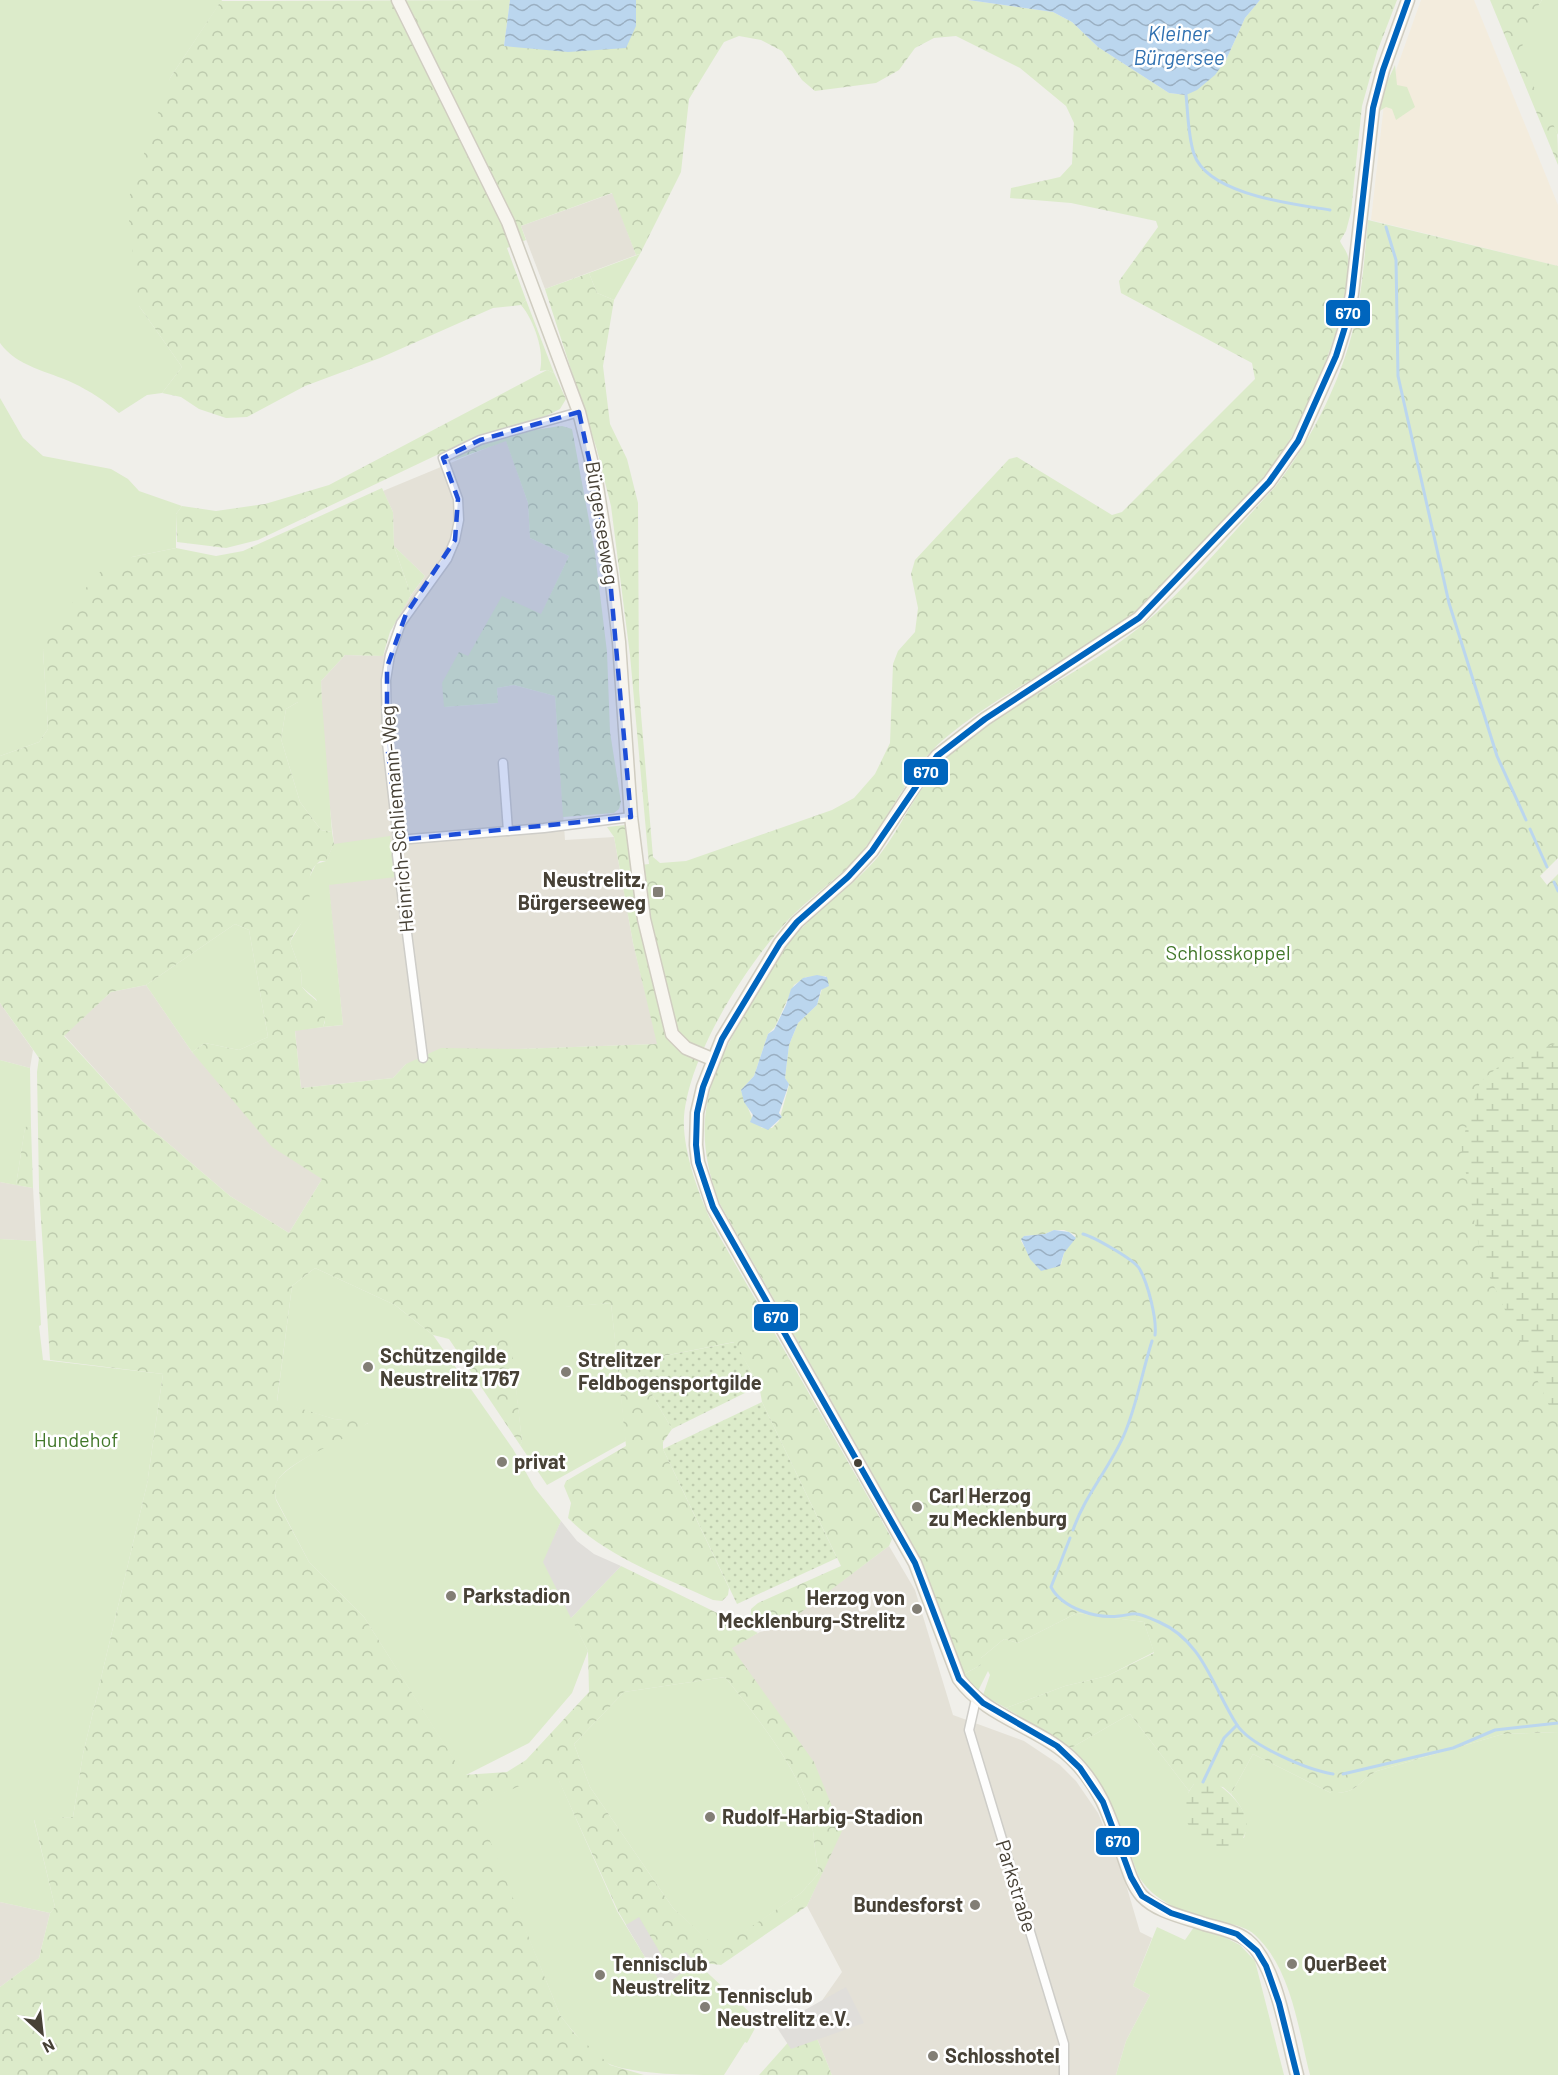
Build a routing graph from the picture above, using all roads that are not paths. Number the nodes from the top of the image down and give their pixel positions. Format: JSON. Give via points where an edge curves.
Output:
{"nodes":[{"id":1,"x":398,"y":0,"type":"edge"},
{"id":2,"x":1408,"y":0,"type":"edge"},
{"id":3,"x":579,"y":412,"type":"junction"},
{"id":4,"x":503,"y":763,"type":"dead end"},
{"id":5,"x":631,"y":817,"type":"junction"},
{"id":6,"x":508,"y":831,"type":"junction"},
{"id":7,"x":398,"y":840,"type":"junction"},
{"id":8,"x":423,"y":1058,"type":"dead end"},
{"id":9,"x":712,"y":1059,"type":"junction"},
{"id":10,"x":976,"y":1699,"type":"junction"},
{"id":11,"x":1064,"y":2075,"type":"edge"},
{"id":12,"x":1297,"y":2075,"type":"edge"}],
"edges":[{"from":1,"to":3,"type":"main road","name":"Bürgerseeweg","via":[[508,222]]},
{"from":2,"to":9,"type":"main road","via":[[1373,108],[1345,327],[1320,395],[1292,451],[1269,482],[1139,618],[985,719],[937,756],[873,851],[780,943]]},
{"from":3,"to":5,"type":"main road","name":"Bürgerseeweg","via":[[596,480],[611,575]]},
{"from":3,"to":7,"type":"street","name":"Heinrich-Schliemann-Weg","via":[[480,440],[443,458],[458,499],[455,540],[447,559],[406,614],[387,667],[388,753]]},
{"from":4,"to":6,"type":"street"},
{"from":5,"to":6,"type":"street"},
{"from":5,"to":9,"type":"main road","name":"Bürgerseeweg","via":[[642,910],[668,1024],[678,1042]]},
{"from":6,"to":7,"type":"street"},
{"from":7,"to":8,"type":"street","name":"Heinrich-Schliemann-Weg"},
{"from":9,"to":10,"type":"main road","via":[[696,1129],[698,1162],[712,1207],[915,1563],[955,1673]]},
{"from":10,"to":11,"type":"street","name":"Parkstraße","via":[[969,1730],[1064,2044]]},
{"from":10,"to":12,"type":"main road","via":[[1048,1740],[1092,1780],[1107,1808],[1132,1880],[1143,1897],[1159,1908],[1235,1934],[1254,1947],[1272,1982]]}]}
